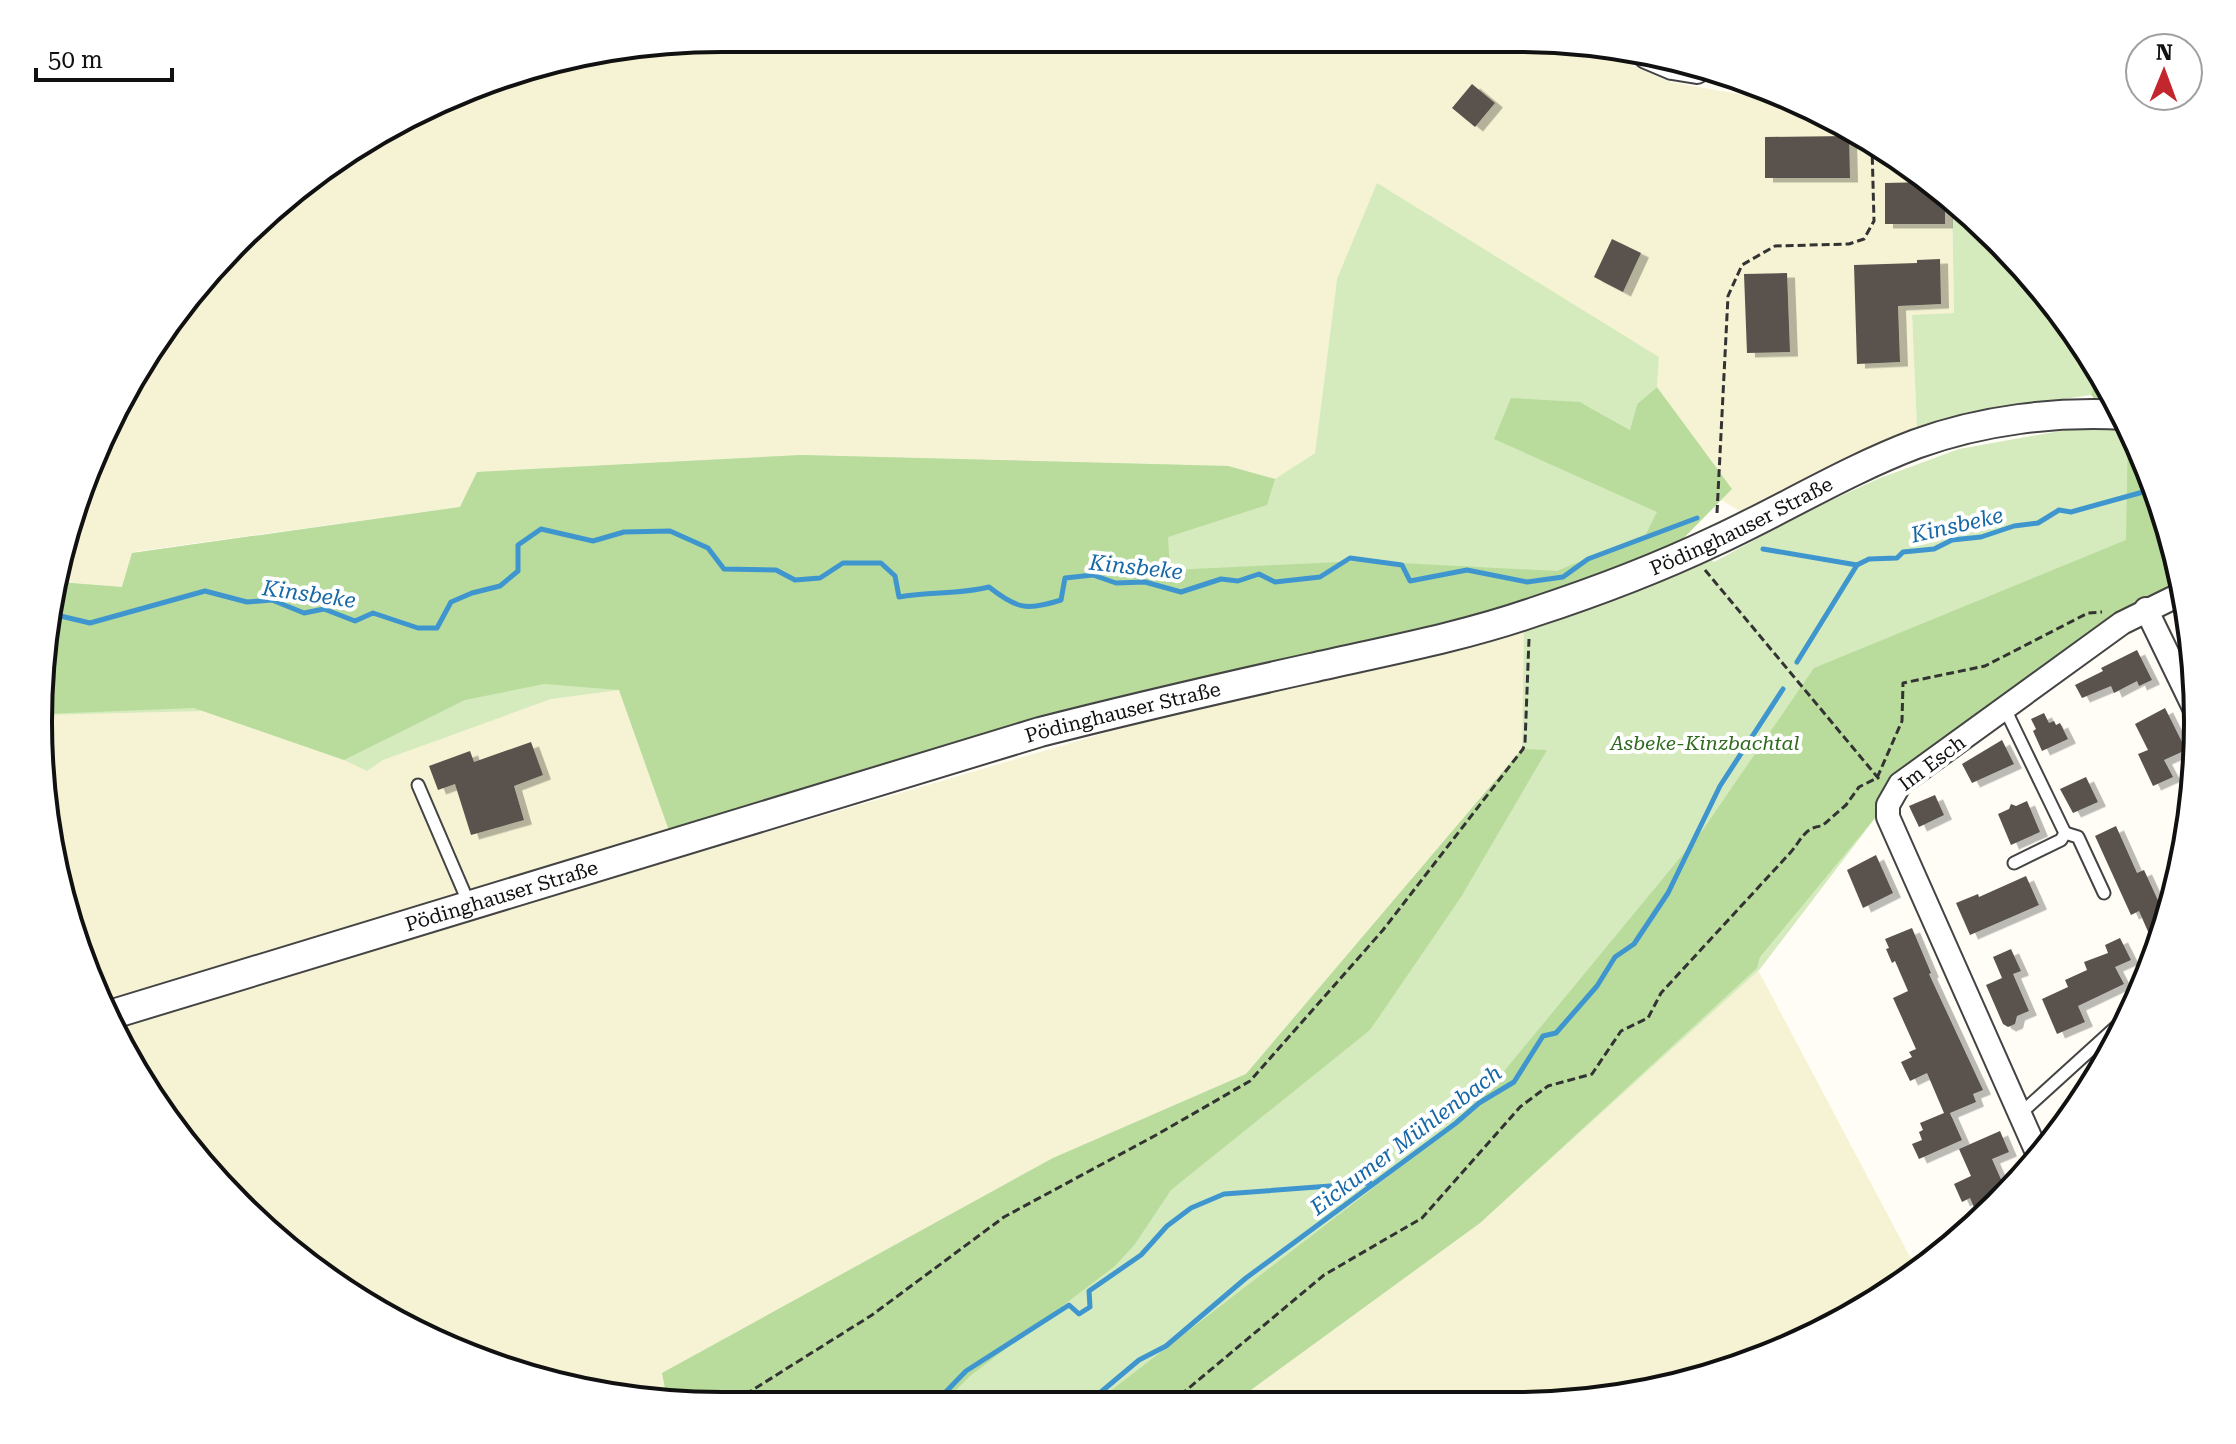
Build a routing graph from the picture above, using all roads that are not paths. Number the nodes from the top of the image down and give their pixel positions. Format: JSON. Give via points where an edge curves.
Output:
{"nodes":[{"id":1,"x":2109,"y":414,"type":"edge"},
{"id":2,"x":2172,"y":598,"type":"edge"},
{"id":3,"x":2146,"y":609,"type":"junction"},
{"id":4,"x":2183,"y":686,"type":"edge"},
{"id":5,"x":2005,"y":709,"type":"junction"},
{"id":6,"x":418,"y":785,"type":"dead end"},
{"id":7,"x":2065,"y":833,"type":"junction"},
{"id":8,"x":2014,"y":863,"type":"dead end"},
{"id":9,"x":2104,"y":893,"type":"dead end"},
{"id":10,"x":470,"y":906,"type":"junction"},
{"id":11,"x":118,"y":1012,"type":"edge"},
{"id":12,"x":2105,"y":1037,"type":"edge"},
{"id":13,"x":2020,"y":1114,"type":"junction"},
{"id":14,"x":2034,"y":1145,"type":"edge"}],
"edges":[{"from":1,"to":10,"type":"street","name":"Pödinghauser Straße","via":[[2042,416],[1919,443],[1703,547],[1530,614],[1040,732]]},
{"from":2,"to":3,"type":"street","name":"Im Esch"},
{"from":3,"to":4,"type":"street"},
{"from":3,"to":5,"type":"street","name":"Im Esch"},
{"from":5,"to":7,"type":"lane"},
{"from":5,"to":13,"type":"street","name":"Im Esch","via":[[1900,784],[1884,786],[1888,817]]},
{"from":6,"to":10,"type":"lane"},
{"from":7,"to":8,"type":"lane","via":[[2061,840]]},
{"from":7,"to":9,"type":"lane","via":[[2078,837]]},
{"from":10,"to":11,"type":"street","name":"Pödinghauser Straße"},
{"from":12,"to":13,"type":"lane"},
{"from":13,"to":14,"type":"street","name":"Im Esch"}]}
